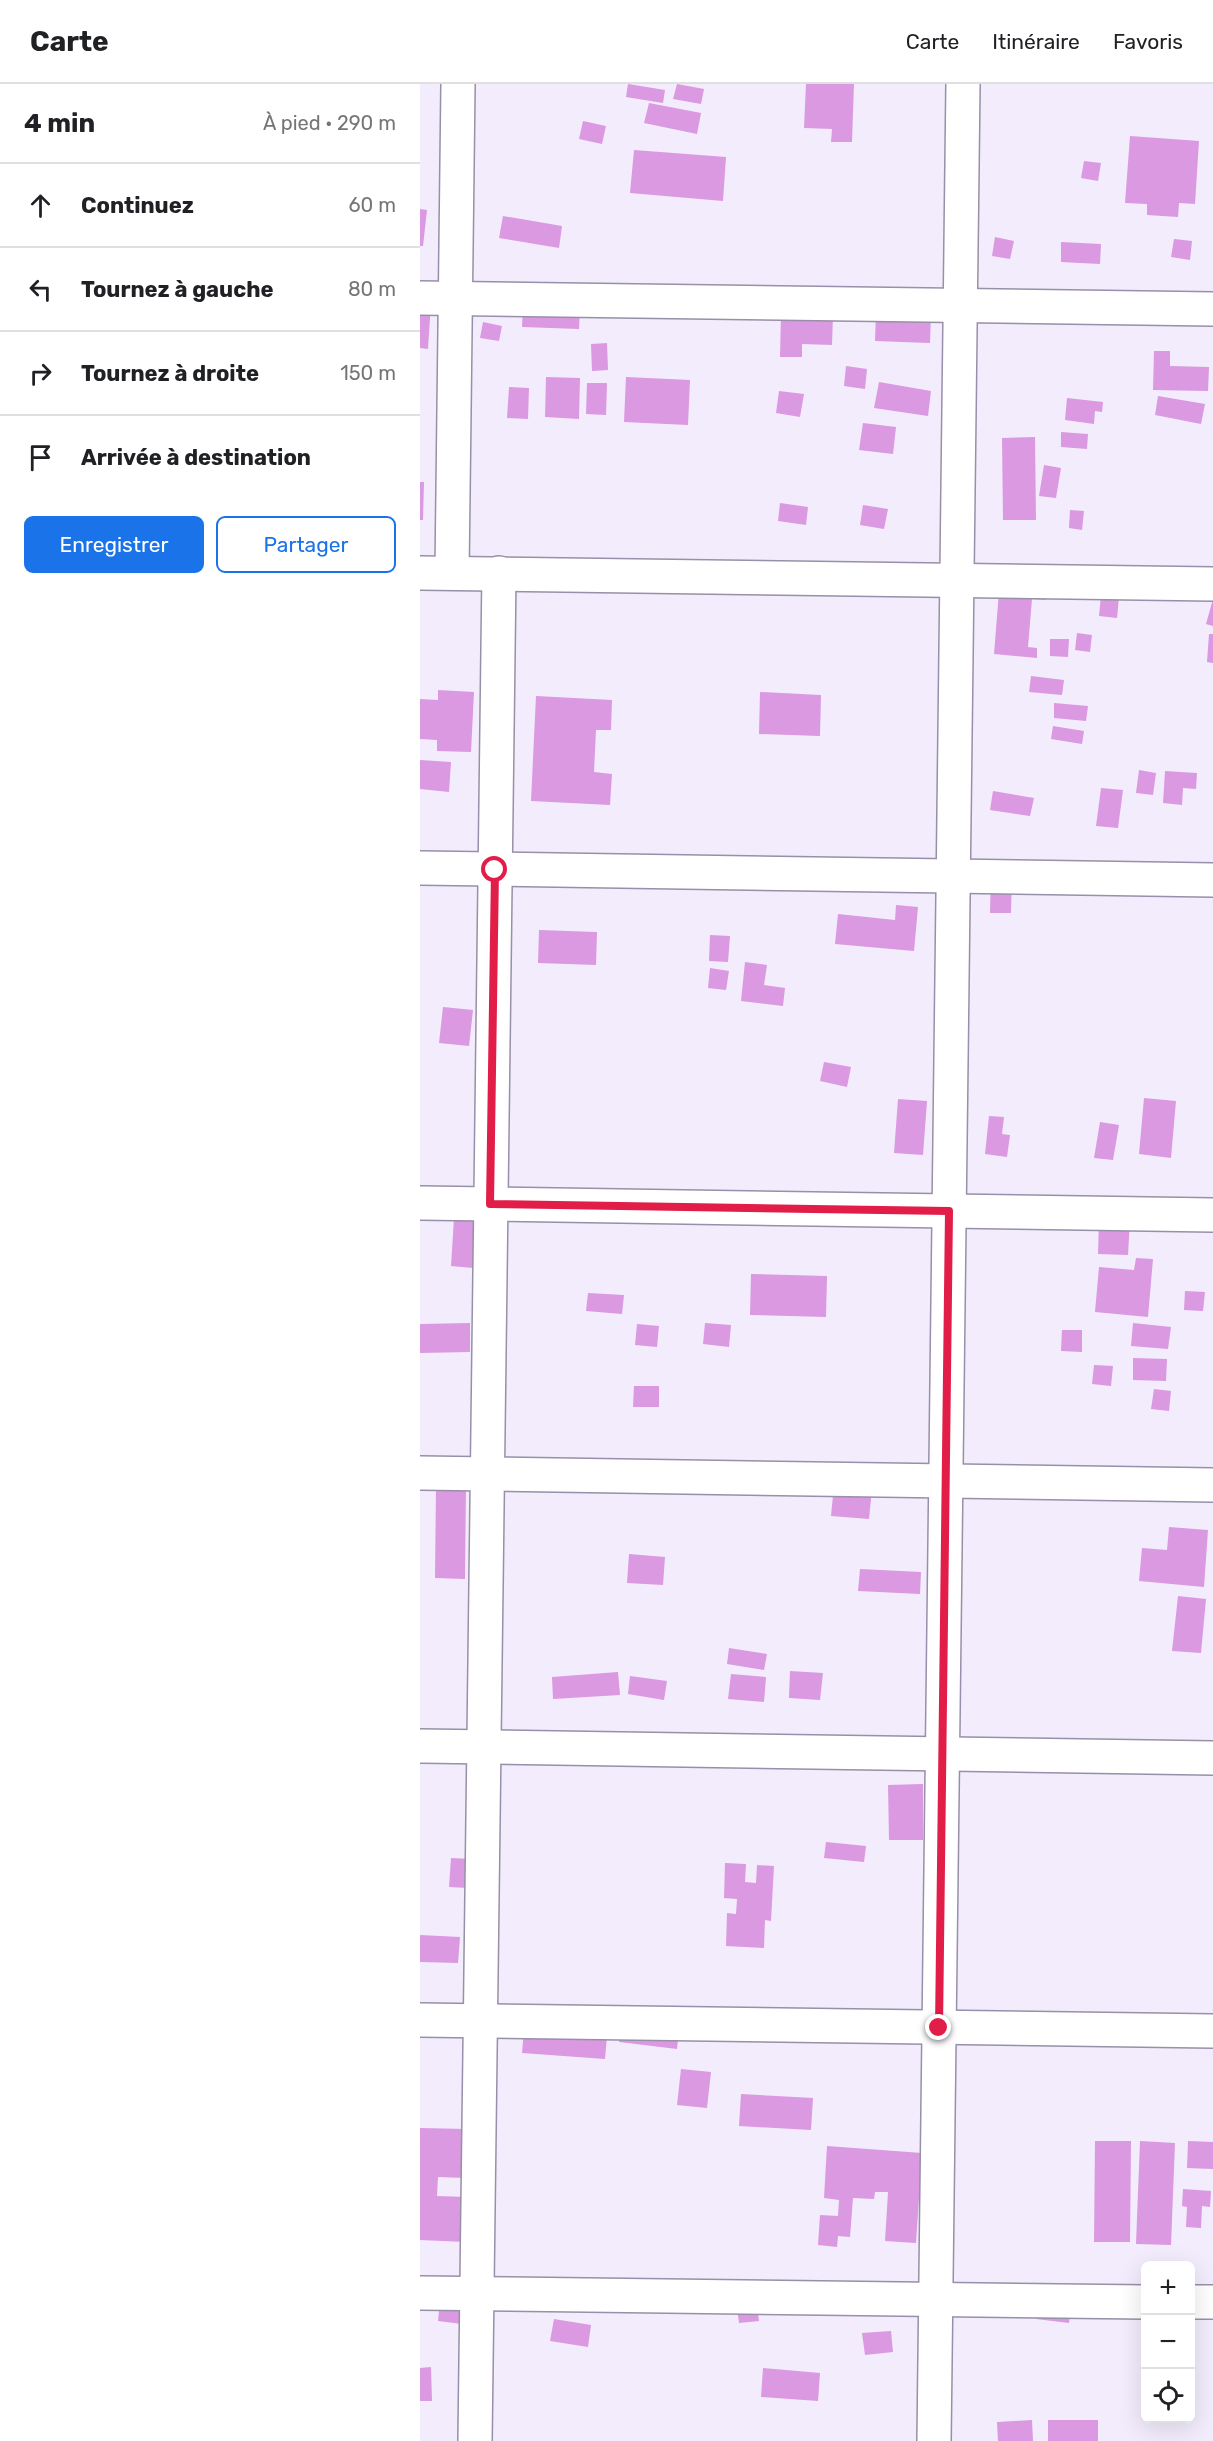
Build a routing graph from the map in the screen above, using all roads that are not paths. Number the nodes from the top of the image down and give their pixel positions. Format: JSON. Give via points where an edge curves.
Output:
{"nodes":[{"id":1,"x":459,"y":84,"type":"edge"},
{"id":2,"x":963,"y":84,"type":"edge"},
{"id":3,"x":420,"y":298,"type":"edge"},
{"id":4,"x":456,"y":299,"type":"junction"},
{"id":5,"x":960,"y":306,"type":"junction"},
{"id":6,"x":1213,"y":309,"type":"edge"},
{"id":7,"x":436,"y":573,"type":"edge"},
{"id":8,"x":499,"y":573,"type":"junction"},
{"id":9,"x":957,"y":580,"type":"junction"},
{"id":10,"x":1213,"y":584,"type":"edge"},
{"id":11,"x":420,"y":868,"type":"edge"},
{"id":12,"x":495,"y":870,"type":"junction"},
{"id":13,"x":953,"y":876,"type":"junction"},
{"id":14,"x":1213,"y":880,"type":"edge"},
{"id":15,"x":420,"y":1203,"type":"edge"},
{"id":16,"x":490,"y":1204,"type":"junction"},
{"id":17,"x":949,"y":1211,"type":"junction"},
{"id":18,"x":1213,"y":1215,"type":"edge"},
{"id":19,"x":420,"y":1473,"type":"edge"},
{"id":20,"x":487,"y":1474,"type":"junction"},
{"id":21,"x":945,"y":1481,"type":"junction"},
{"id":22,"x":1213,"y":1485,"type":"edge"},
{"id":23,"x":420,"y":1746,"type":"edge"},
{"id":24,"x":484,"y":1747,"type":"junction"},
{"id":25,"x":942,"y":1754,"type":"junction"},
{"id":26,"x":1213,"y":1758,"type":"edge"},
{"id":27,"x":420,"y":2020,"type":"edge"},
{"id":28,"x":480,"y":2021,"type":"junction"},
{"id":29,"x":939,"y":2028,"type":"junction"},
{"id":30,"x":1213,"y":2031,"type":"edge"},
{"id":31,"x":420,"y":2293,"type":"edge"},
{"id":32,"x":477,"y":2294,"type":"junction"},
{"id":33,"x":935,"y":2300,"type":"junction"},
{"id":34,"x":1141,"y":2302,"type":"edge"},
{"id":35,"x":1195,"y":2302,"type":"edge"},
{"id":36,"x":1213,"y":2302,"type":"edge"},
{"id":37,"x":475,"y":2441,"type":"edge"},
{"id":38,"x":934,"y":2441,"type":"edge"}],
"edges":[{"from":1,"to":4,"type":"street"},
{"from":2,"to":5,"type":"street"},
{"from":3,"to":4,"type":"street"},
{"from":4,"to":5,"type":"street"},
{"from":4,"to":7,"type":"street"},
{"from":5,"to":6,"type":"street"},
{"from":5,"to":9,"type":"street"},
{"from":7,"to":8,"type":"street"},
{"from":8,"to":9,"type":"street"},
{"from":8,"to":12,"type":"street"},
{"from":9,"to":10,"type":"street"},
{"from":9,"to":13,"type":"street"},
{"from":11,"to":12,"type":"street"},
{"from":12,"to":13,"type":"street"},
{"from":12,"to":16,"type":"street"},
{"from":13,"to":14,"type":"street"},
{"from":13,"to":17,"type":"street"},
{"from":15,"to":16,"type":"street"},
{"from":16,"to":17,"type":"street"},
{"from":16,"to":20,"type":"street"},
{"from":17,"to":18,"type":"street"},
{"from":17,"to":21,"type":"street"},
{"from":19,"to":20,"type":"street"},
{"from":20,"to":21,"type":"street"},
{"from":20,"to":24,"type":"street"},
{"from":21,"to":22,"type":"street"},
{"from":21,"to":25,"type":"street"},
{"from":23,"to":24,"type":"street"},
{"from":24,"to":25,"type":"street"},
{"from":24,"to":28,"type":"street"},
{"from":25,"to":26,"type":"street"},
{"from":25,"to":29,"type":"street"},
{"from":27,"to":28,"type":"street"},
{"from":28,"to":29,"type":"street"},
{"from":28,"to":32,"type":"street"},
{"from":29,"to":30,"type":"street"},
{"from":29,"to":33,"type":"street"},
{"from":31,"to":32,"type":"street"},
{"from":32,"to":33,"type":"street"},
{"from":32,"to":37,"type":"street"},
{"from":33,"to":34,"type":"street"},
{"from":33,"to":38,"type":"street"},
{"from":35,"to":36,"type":"street"}]}
